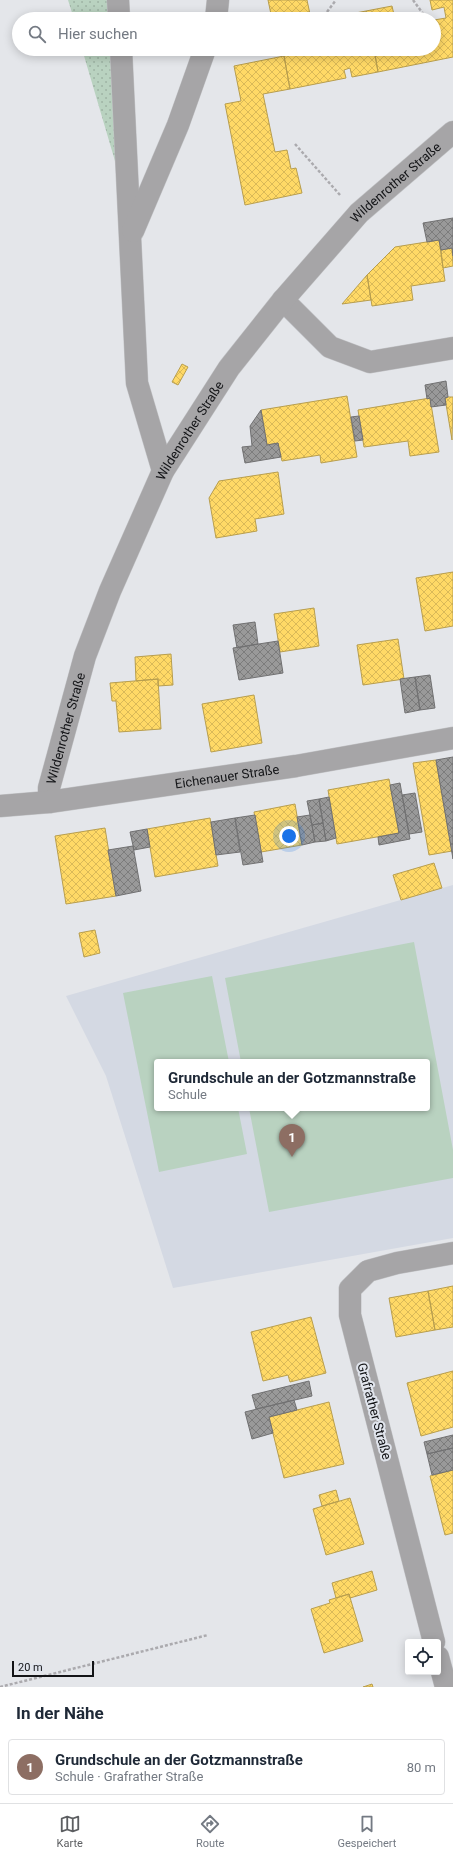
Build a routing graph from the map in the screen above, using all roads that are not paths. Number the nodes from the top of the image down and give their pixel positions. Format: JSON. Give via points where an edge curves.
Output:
{"nodes":[{"id":1,"x":118,"y":0,"type":"edge"},
{"id":2,"x":218,"y":0,"type":"edge"},
{"id":3,"x":119,"y":12,"type":"edge"},
{"id":4,"x":217,"y":12,"type":"edge"},
{"id":5,"x":121,"y":56,"type":"edge"},
{"id":6,"x":203,"y":56,"type":"edge"},
{"id":7,"x":453,"y":132,"type":"edge"},
{"id":8,"x":131,"y":236,"type":"junction"},
{"id":9,"x":283,"y":300,"type":"junction"},
{"id":10,"x":453,"y":348,"type":"edge"},
{"id":11,"x":163,"y":471,"type":"junction"},
{"id":12,"x":453,"y":738,"type":"edge"},
{"id":13,"x":49,"y":802,"type":"junction"},
{"id":14,"x":0,"y":806,"type":"edge"},
{"id":15,"x":453,"y":1253,"type":"edge"},
{"id":16,"x":433,"y":1639,"type":"edge"},
{"id":17,"x":441,"y":1668,"type":"edge"},
{"id":18,"x":446,"y":1687,"type":"edge"}],
"edges":[{"from":1,"to":3,"type":"street"},
{"from":2,"to":4,"type":"street"},
{"from":5,"to":8,"type":"street"},
{"from":6,"to":8,"type":"street","via":[[178,125]]},
{"from":7,"to":9,"type":"street","name":"Wildenrother Straße","via":[[359,213]]},
{"from":8,"to":11,"type":"street","via":[[138,383]]},
{"from":9,"to":10,"type":"street","via":[[330,347],[370,362]]},
{"from":9,"to":11,"type":"street","name":"Wildenrother Straße","via":[[229,368]]},
{"from":11,"to":13,"type":"street","name":"Wildenrother Straße","via":[[110,591],[85,656],[49,788]]},
{"from":12,"to":13,"type":"street","name":"Eichenauer Straße","via":[[296,766]]},
{"from":13,"to":14,"type":"street","name":"Eichenauer Straße"},
{"from":15,"to":16,"type":"street","name":"Grafrather Straße","via":[[368,1271],[350,1289],[350,1315]]},
{"from":17,"to":18,"type":"street"}]}
